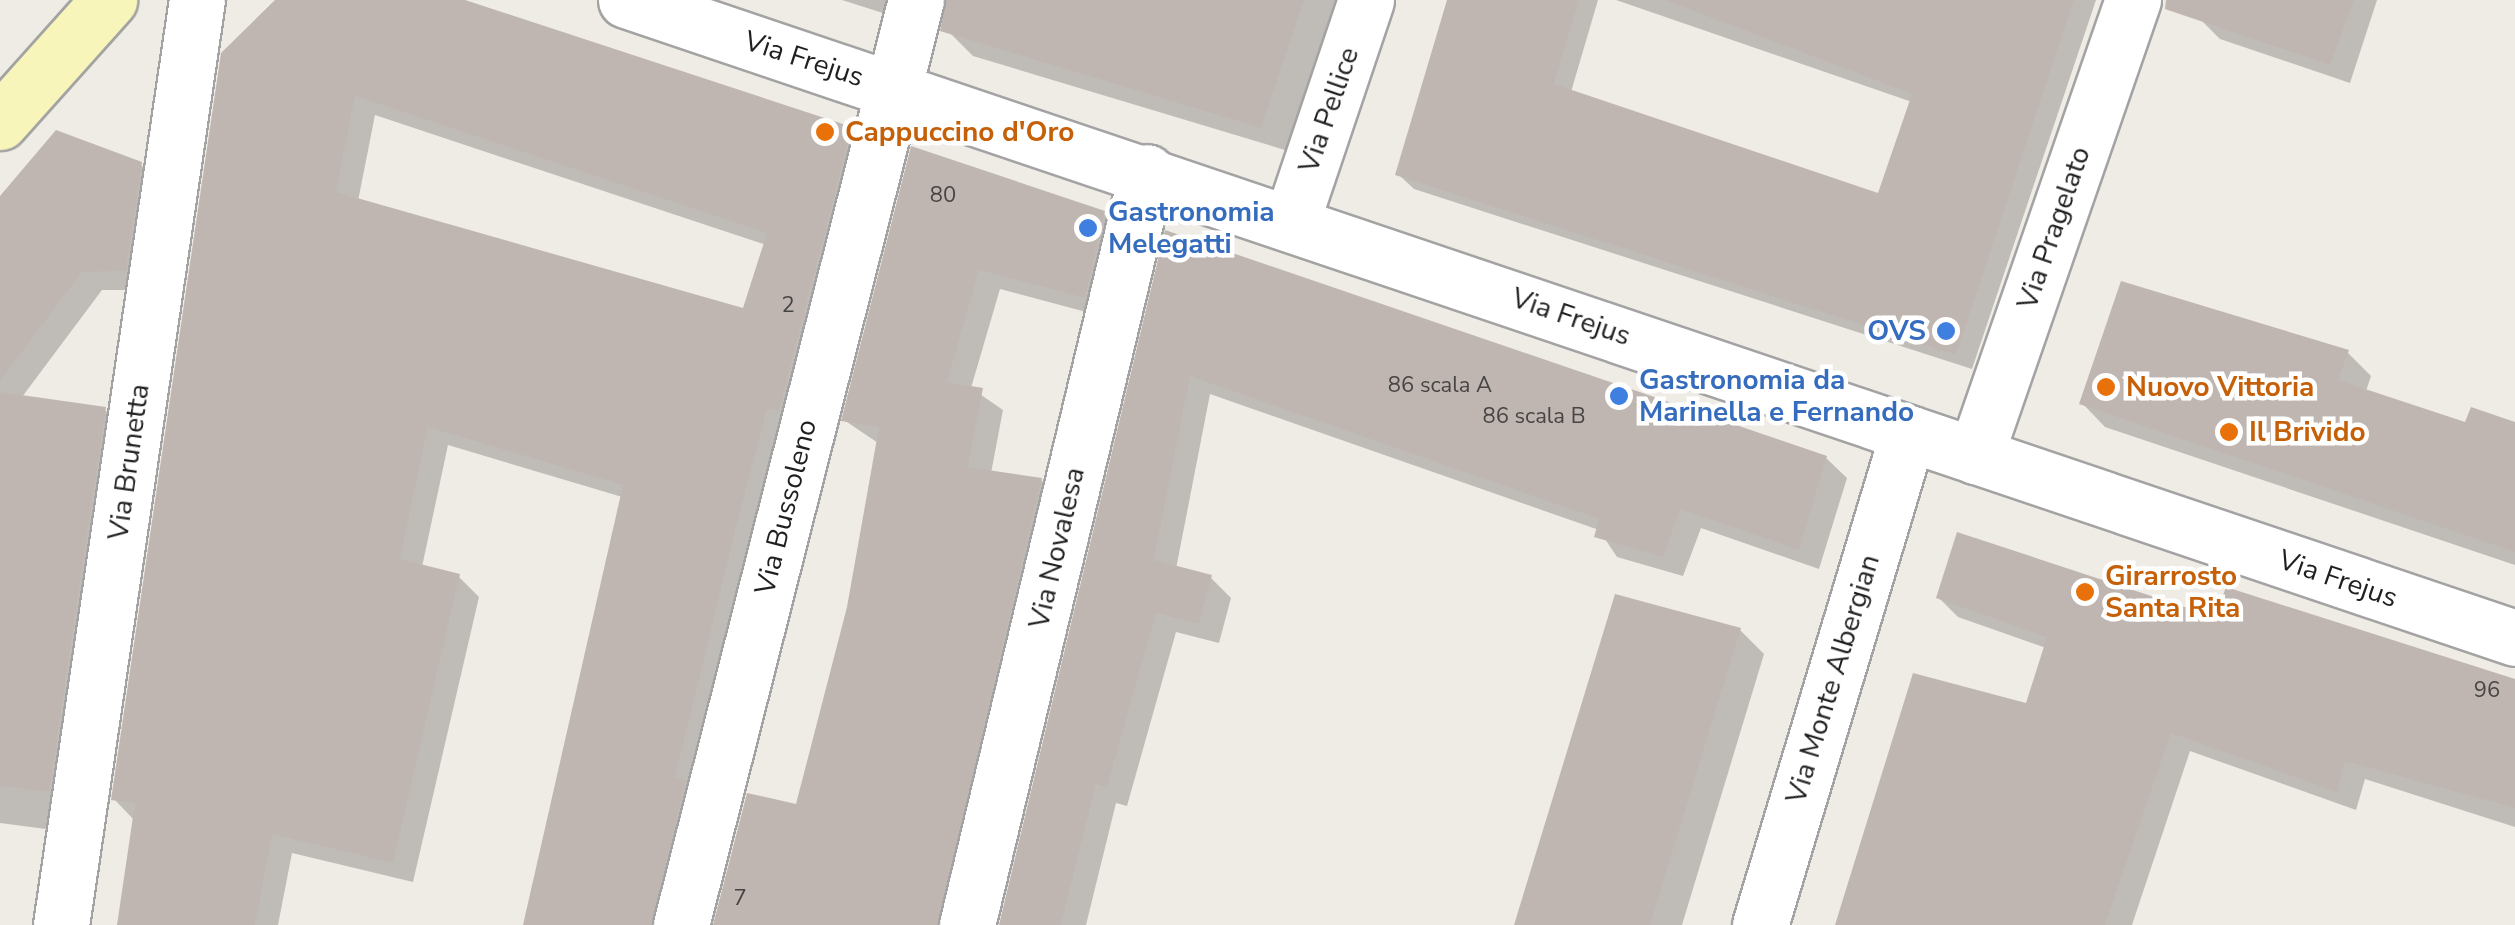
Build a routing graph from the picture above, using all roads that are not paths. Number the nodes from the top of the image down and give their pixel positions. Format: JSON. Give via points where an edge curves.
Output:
{"nodes":[{"id":1,"x":109,"y":0,"type":"edge"},
{"id":2,"x":197,"y":0,"type":"edge"},
{"id":3,"x":626,"y":0,"type":"edge"},
{"id":4,"x":916,"y":0,"type":"edge"},
{"id":5,"x":1366,"y":0,"type":"edge"},
{"id":6,"x":2133,"y":0,"type":"edge"},
{"id":7,"x":892,"y":88,"type":"junction"},
{"id":8,"x":0,"y":122,"type":"edge"},
{"id":9,"x":1147,"y":172,"type":"junction"},
{"id":10,"x":1292,"y":220,"type":"junction"},
{"id":11,"x":1908,"y":433,"type":"junction"},
{"id":12,"x":1975,"y":456,"type":"junction"},
{"id":13,"x":2515,"y":638,"type":"edge"},
{"id":14,"x":61,"y":925,"type":"edge"},
{"id":15,"x":680,"y":925,"type":"edge"},
{"id":16,"x":967,"y":925,"type":"edge"},
{"id":17,"x":1760,"y":925,"type":"edge"}],
"edges":[{"from":1,"to":8,"type":"street"},
{"from":2,"to":14,"type":"street","name":"Via Brunetta"},
{"from":3,"to":7,"type":"street","name":"Via Frejus"},
{"from":4,"to":7,"type":"street","name":"Via Bussoleno"},
{"from":5,"to":10,"type":"street","name":"Via Pellice"},
{"from":6,"to":12,"type":"street","name":"Via Pragelato"},
{"from":7,"to":9,"type":"street","name":"Via Frejus"},
{"from":7,"to":15,"type":"street","name":"Via Bussoleno"},
{"from":9,"to":10,"type":"street","name":"Via Frejus"},
{"from":9,"to":16,"type":"street","name":"Via Novalesa"},
{"from":10,"to":11,"type":"street","name":"Via Frejus"},
{"from":11,"to":12,"type":"street","name":"Via Frejus"},
{"from":11,"to":17,"type":"street","name":"Via Monte Albergian"},
{"from":12,"to":13,"type":"street","name":"Via Frejus"}]}
